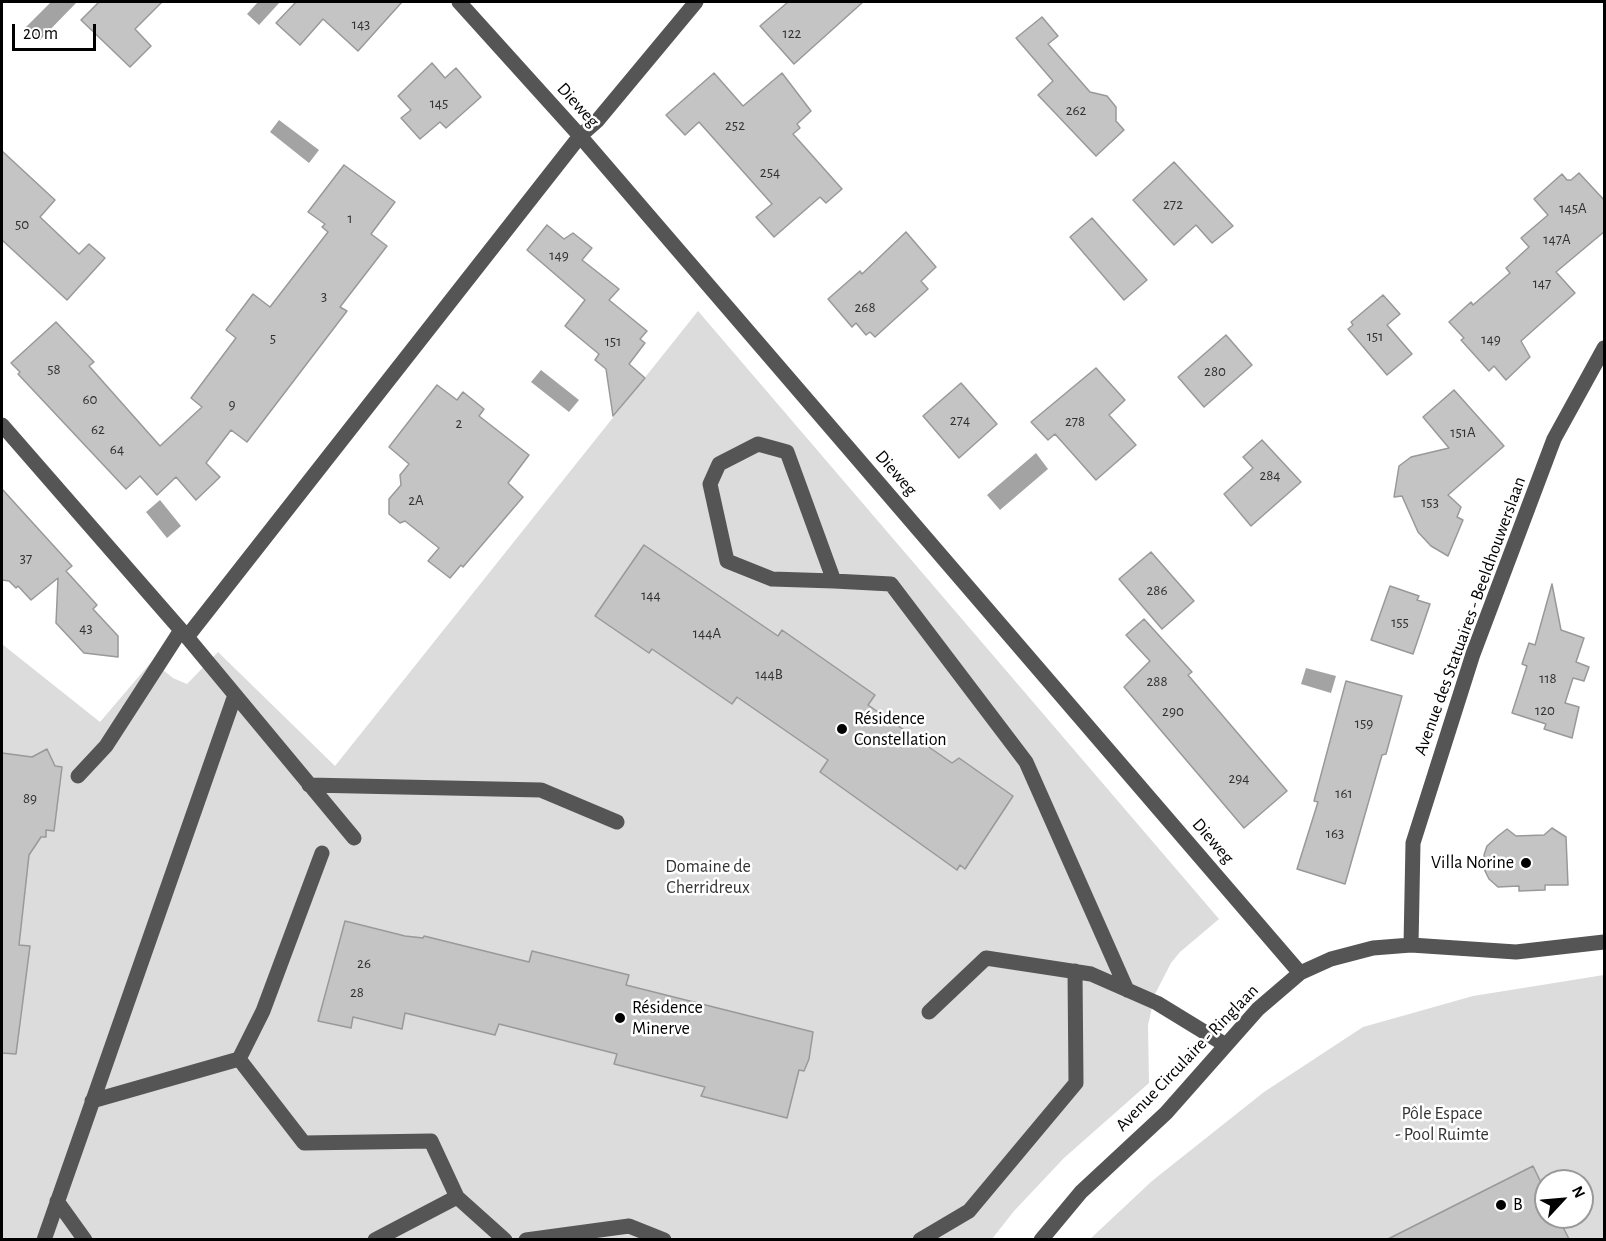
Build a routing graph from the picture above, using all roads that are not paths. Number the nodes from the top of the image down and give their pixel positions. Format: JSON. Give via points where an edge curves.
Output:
{"nodes":[{"id":1,"x":459,"y":2,"type":"edge"},
{"id":2,"x":696,"y":2,"type":"edge"},
{"id":3,"x":580,"y":136,"type":"junction"},
{"id":4,"x":1605,"y":348,"type":"edge"},
{"id":5,"x":2,"y":425,"type":"edge"},
{"id":6,"x":834,"y":581,"type":"junction"},
{"id":7,"x":184,"y":633,"type":"junction"},
{"id":8,"x":235,"y":695,"type":"junction"},
{"id":9,"x":78,"y":776,"type":"dead end"},
{"id":10,"x":309,"y":784,"type":"junction"},
{"id":11,"x":616,"y":822,"type":"dead end"},
{"id":12,"x":354,"y":838,"type":"dead end"},
{"id":13,"x":322,"y":853,"type":"dead end"},
{"id":14,"x":1605,"y":942,"type":"edge"},
{"id":15,"x":1411,"y":945,"type":"junction"},
{"id":16,"x":1075,"y":971,"type":"junction"},
{"id":17,"x":1300,"y":974,"type":"junction"},
{"id":18,"x":1127,"y":990,"type":"junction"},
{"id":19,"x":929,"y":1012,"type":"dead end"},
{"id":20,"x":1224,"y":1044,"type":"junction"},
{"id":21,"x":239,"y":1059,"type":"junction"},
{"id":22,"x":92,"y":1101,"type":"junction"},
{"id":23,"x":457,"y":1197,"type":"junction"},
{"id":24,"x":57,"y":1201,"type":"junction"},
{"id":25,"x":44,"y":1239,"type":"edge"},
{"id":26,"x":85,"y":1239,"type":"edge"},
{"id":27,"x":375,"y":1239,"type":"edge"},
{"id":28,"x":505,"y":1239,"type":"edge"},
{"id":29,"x":526,"y":1239,"type":"edge"},
{"id":30,"x":664,"y":1239,"type":"edge"},
{"id":31,"x":920,"y":1239,"type":"edge"},
{"id":32,"x":1041,"y":1239,"type":"edge"}],
"edges":[{"from":1,"to":3,"type":"street","name":"Dieweg"},
{"from":2,"to":3,"type":"street","via":[[597,121]]},
{"from":3,"to":7,"type":"street"},
{"from":3,"to":17,"type":"street","name":"Dieweg"},
{"from":4,"to":15,"type":"street","name":"Avenue des Statuaires - Beeldhouwerslaan","via":[[1554,439],[1473,654],[1413,843]]},
{"from":5,"to":7,"type":"street"},
{"from":6,"to":6,"type":"street","via":[[772,579],[727,561],[710,484],[720,464],[758,444],[786,452]]},
{"from":6,"to":18,"type":"street","via":[[891,584],[1026,762]]},
{"from":7,"to":8,"type":"street"},
{"from":7,"to":9,"type":"street","via":[[106,746]]},
{"from":8,"to":10,"type":"street"},
{"from":8,"to":22,"type":"street"},
{"from":10,"to":11,"type":"street","via":[[541,790]]},
{"from":10,"to":12,"type":"street"},
{"from":13,"to":21,"type":"street","via":[[263,1011]]},
{"from":14,"to":15,"type":"street","name":"Avenue Circulaire - Ringlaan","via":[[1516,952]]},
{"from":15,"to":17,"type":"street","name":"Avenue Circulaire - Ringlaan","via":[[1374,948],[1330,959]]},
{"from":16,"to":18,"type":"street"},
{"from":16,"to":19,"type":"street","via":[[986,958]]},
{"from":16,"to":31,"type":"street","via":[[1076,1083],[969,1211]]},
{"from":17,"to":20,"type":"street","name":"Avenue Circulaire - Ringlaan"},
{"from":18,"to":20,"type":"street","via":[[1158,1003]]},
{"from":20,"to":32,"type":"street","name":"Avenue Circulaire - Ringlaan","via":[[1166,1113],[1081,1192]]},
{"from":21,"to":22,"type":"street"},
{"from":21,"to":23,"type":"street","via":[[304,1143],[431,1142]]},
{"from":22,"to":24,"type":"street"},
{"from":23,"to":27,"type":"street"},
{"from":23,"to":28,"type":"street"},
{"from":24,"to":25,"type":"street"},
{"from":24,"to":26,"type":"street"},
{"from":29,"to":30,"type":"street","via":[[629,1226]]}]}
